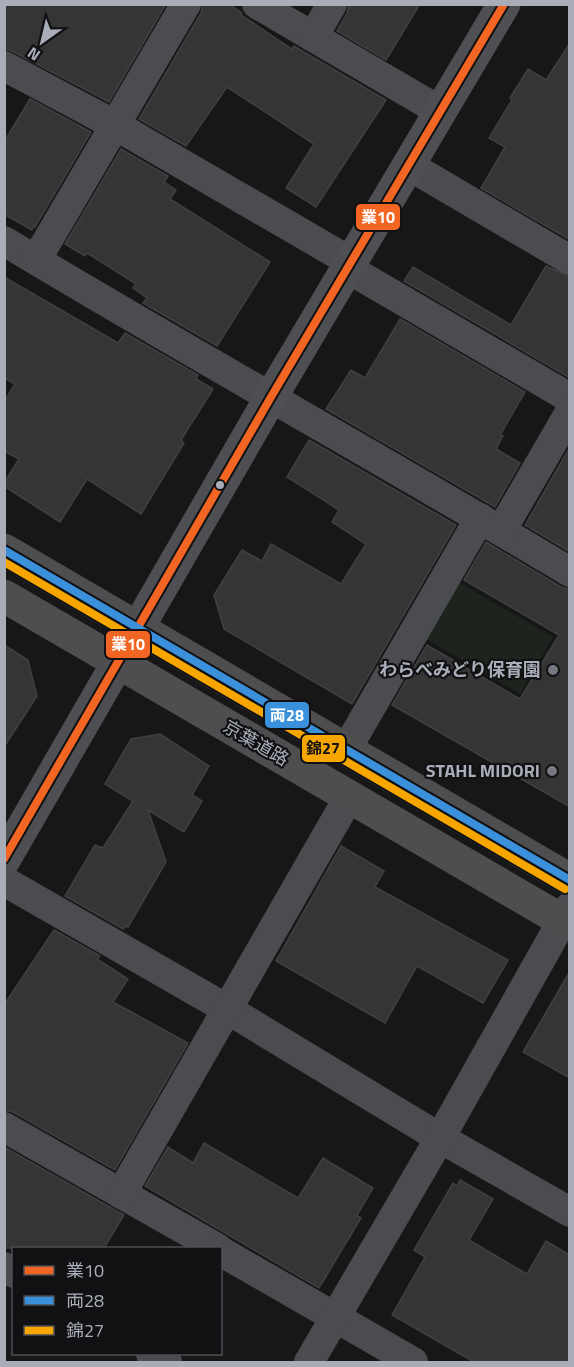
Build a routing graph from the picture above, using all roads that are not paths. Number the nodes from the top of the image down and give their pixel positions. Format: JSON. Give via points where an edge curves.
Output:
{"nodes":[{"id":1,"x":186,"y":4,"type":"edge"},
{"id":2,"x":257,"y":4,"type":"edge"},
{"id":3,"x":332,"y":4,"type":"edge"},
{"id":4,"x":504,"y":4,"type":"edge"},
{"id":5,"x":313,"y":37,"type":"junction"},
{"id":6,"x":4,"y":66,"type":"edge"},
{"id":7,"x":440,"y":111,"type":"junction"},
{"id":8,"x":115,"y":125,"type":"junction"},
{"id":9,"x":408,"y":165,"type":"junction"},
{"id":10,"x":4,"y":241,"type":"edge"},
{"id":11,"x":36,"y":260,"type":"junction"},
{"id":12,"x":570,"y":260,"type":"edge"},
{"id":13,"x":349,"y":265,"type":"junction"},
{"id":14,"x":271,"y":397,"type":"junction"},
{"id":15,"x":570,"y":398,"type":"edge"},
{"id":16,"x":570,"y":412,"type":"edge"},
{"id":17,"x":561,"y":448,"type":"edge"},
{"id":18,"x":490,"y":525,"type":"junction"},
{"id":19,"x":4,"y":550,"type":"edge"},
{"id":20,"x":570,"y":572,"type":"edge"},
{"id":21,"x":4,"y":596,"type":"edge"},
{"id":22,"x":138,"y":628,"type":"junction"},
{"id":23,"x":118,"y":663,"type":"junction"},
{"id":24,"x":346,"y":750,"type":"junction"},
{"id":25,"x":349,"y":797,"type":"junction"},
{"id":26,"x":4,"y":860,"type":"edge"},
{"id":27,"x":570,"y":880,"type":"edge"},
{"id":28,"x":4,"y":881,"type":"edge"},
{"id":29,"x":567,"y":918,"type":"edge"},
{"id":30,"x":227,"y":1009,"type":"junction"},
{"id":31,"x":4,"y":1127,"type":"edge"},
{"id":32,"x":440,"y":1138,"type":"junction"},
{"id":33,"x":121,"y":1194,"type":"junction"},
{"id":34,"x":570,"y":1212,"type":"edge"},
{"id":35,"x":215,"y":1247,"type":"edge"},
{"id":36,"x":222,"y":1252,"type":"edge"},
{"id":37,"x":336,"y":1317,"type":"junction"},
{"id":38,"x":309,"y":1362,"type":"edge"},
{"id":39,"x":413,"y":1362,"type":"edge"}],
"edges":[{"from":1,"to":8,"type":"street"},
{"from":2,"to":5,"type":"street"},
{"from":3,"to":5,"type":"street"},
{"from":4,"to":7,"type":"main road"},
{"from":5,"to":7,"type":"street"},
{"from":6,"to":8,"type":"street"},
{"from":7,"to":9,"type":"main road"},
{"from":8,"to":11,"type":"street"},
{"from":8,"to":13,"type":"street"},
{"from":9,"to":12,"type":"street"},
{"from":9,"to":13,"type":"main road"},
{"from":10,"to":11,"type":"street"},
{"from":11,"to":14,"type":"street"},
{"from":13,"to":14,"type":"main road"},
{"from":13,"to":15,"type":"street"},
{"from":14,"to":18,"type":"street"},
{"from":14,"to":22,"type":"main road"},
{"from":16,"to":17,"type":"street"},
{"from":17,"to":18,"type":"street"},
{"from":18,"to":20,"type":"street"},
{"from":18,"to":24,"type":"street"},
{"from":19,"to":22,"type":"highway"},
{"from":21,"to":23,"type":"highway","name":"京葉道路"},
{"from":22,"to":23,"type":"main road"},
{"from":22,"to":24,"type":"highway"},
{"from":23,"to":25,"type":"highway","name":"京葉道路"},
{"from":23,"to":26,"type":"main road"},
{"from":24,"to":27,"type":"highway"},
{"from":25,"to":29,"type":"highway","name":"京葉道路"},
{"from":25,"to":30,"type":"street"},
{"from":28,"to":30,"type":"street"},
{"from":29,"to":32,"type":"street"},
{"from":30,"to":32,"type":"street"},
{"from":30,"to":33,"type":"street"},
{"from":31,"to":33,"type":"street"},
{"from":32,"to":34,"type":"street"},
{"from":32,"to":37,"type":"street"},
{"from":33,"to":35,"type":"street"},
{"from":36,"to":37,"type":"street"},
{"from":37,"to":38,"type":"street"},
{"from":37,"to":39,"type":"street"}]}
